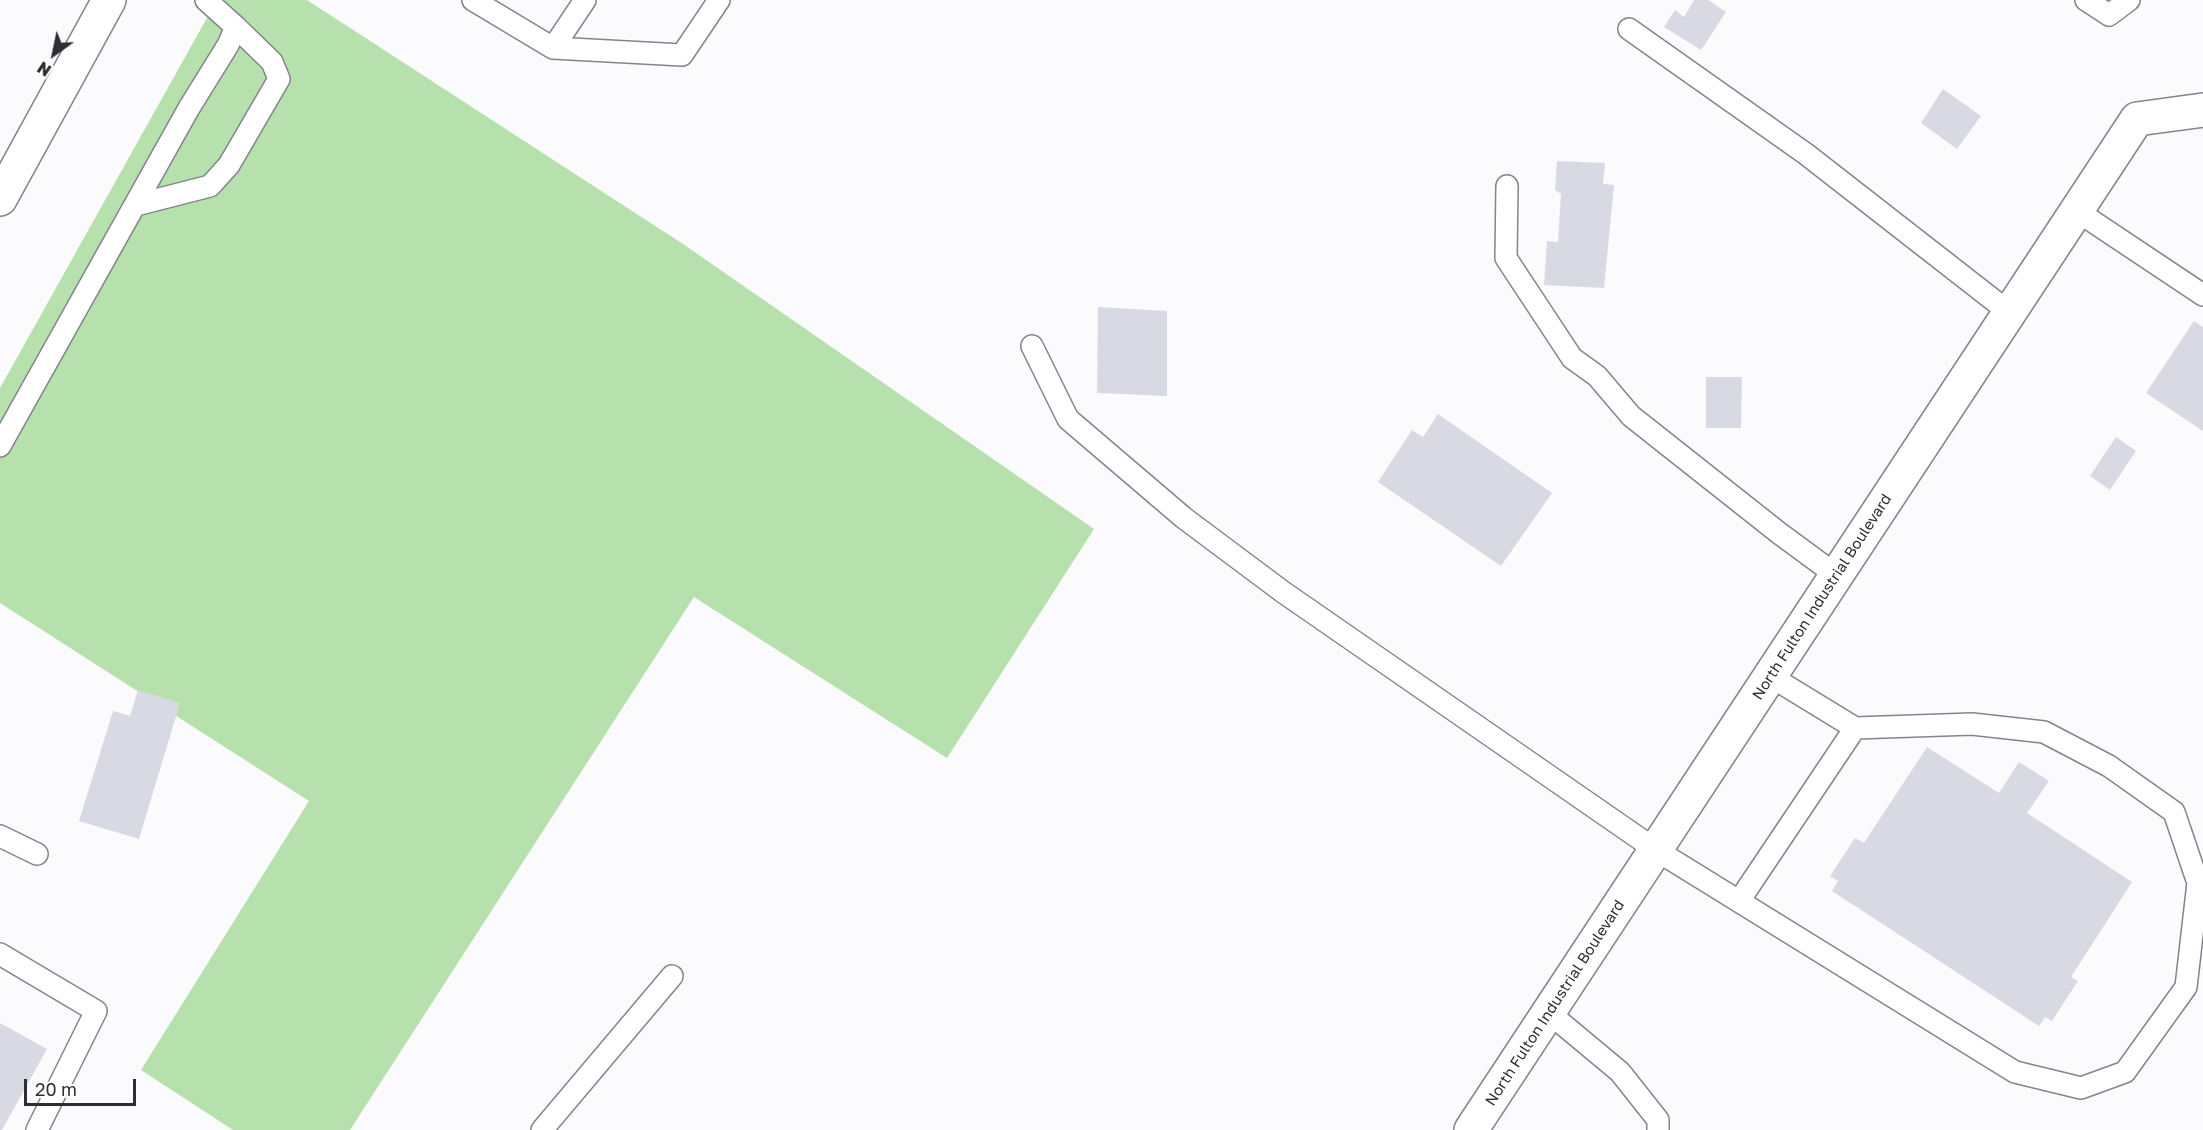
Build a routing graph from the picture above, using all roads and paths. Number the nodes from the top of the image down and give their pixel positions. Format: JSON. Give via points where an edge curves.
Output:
{"nodes":[{"id":1,"x":110,"y":0,"type":"edge"},
{"id":2,"x":206,"y":0,"type":"edge"},
{"id":3,"x":473,"y":0,"type":"edge"},
{"id":4,"x":585,"y":0,"type":"edge"},
{"id":5,"x":719,"y":0,"type":"edge"},
{"id":6,"x":2086,"y":0,"type":"edge"},
{"id":7,"x":2128,"y":0,"type":"edge"},
{"id":8,"x":236,"y":27,"type":"junction"},
{"id":9,"x":1629,"y":29,"type":"dead end"},
{"id":10,"x":553,"y":48,"type":"junction"},
{"id":11,"x":2203,"y":110,"type":"edge"},
{"id":12,"x":1507,"y":186,"type":"dead end"},
{"id":13,"x":0,"y":199,"type":"edge"},
{"id":14,"x":136,"y":205,"type":"junction"},
{"id":15,"x":2077,"y":211,"type":"junction"},
{"id":16,"x":2203,"y":295,"type":"edge"},
{"id":17,"x":2010,"y":313,"type":"junction"},
{"id":18,"x":1032,"y":346,"type":"dead end"},
{"id":19,"x":0,"y":446,"type":"edge"},
{"id":20,"x":1836,"y":575,"type":"junction"},
{"id":21,"x":1770,"y":676,"type":"junction"},
{"id":22,"x":1855,"y":728,"type":"junction"},
{"id":23,"x":0,"y":836,"type":"edge"},
{"id":24,"x":1656,"y":850,"type":"junction"},
{"id":25,"x":37,"y":854,"type":"dead end"},
{"id":26,"x":1739,"y":901,"type":"junction"},
{"id":27,"x":0,"y":954,"type":"edge"},
{"id":28,"x":672,"y":976,"type":"dead end"},
{"id":29,"x":1548,"y":1012,"type":"junction"},
{"id":30,"x":37,"y":1130,"type":"edge"},
{"id":31,"x":542,"y":1130,"type":"edge"},
{"id":32,"x":1471,"y":1130,"type":"edge"},
{"id":33,"x":1658,"y":1130,"type":"edge"}],
"edges":[{"from":1,"to":13,"type":"street"},
{"from":2,"to":8,"type":"lane"},
{"from":3,"to":10,"type":"lane"},
{"from":4,"to":10,"type":"lane"},
{"from":5,"to":10,"type":"lane","via":[[682,55]]},
{"from":6,"to":7,"type":"lane","via":[[2109,15]]},
{"from":8,"to":14,"type":"lane"},
{"from":8,"to":14,"type":"lane","via":[[272,62],[279,79],[229,165],[210,186]]},
{"from":9,"to":17,"type":"lane","via":[[1806,154]]},
{"from":11,"to":15,"type":"street","name":"North Fulton Industrial Boulevard","via":[[2137,119]]},
{"from":12,"to":20,"type":"lane","via":[[1506,258],[1572,358],[1597,376],[1631,416]]},
{"from":14,"to":19,"type":"lane"},
{"from":15,"to":16,"type":"lane"},
{"from":15,"to":17,"type":"street","name":"North Fulton Industrial Boulevard"},
{"from":17,"to":20,"type":"street","name":"North Fulton Industrial Boulevard"},
{"from":18,"to":24,"type":"lane","via":[[1068,419],[1184,518],[1283,592]]},
{"from":20,"to":21,"type":"street","name":"North Fulton Industrial Boulevard"},
{"from":21,"to":22,"type":"lane"},
{"from":21,"to":24,"type":"street","name":"North Fulton Industrial Boulevard"},
{"from":22,"to":26,"type":"lane"},
{"from":22,"to":26,"type":"lane","via":[[1972,723],[2044,732],[2109,766],[2174,812],[2198,883],[2186,987],[2125,1072],[2081,1088],[2015,1072]]},
{"from":23,"to":25,"type":"lane"},
{"from":24,"to":26,"type":"lane"},
{"from":24,"to":29,"type":"street","name":"North Fulton Industrial Boulevard"},
{"from":27,"to":30,"type":"lane","via":[[96,1011]]},
{"from":28,"to":31,"type":"lane"},
{"from":29,"to":32,"type":"street","name":"North Fulton Industrial Boulevard"},
{"from":29,"to":33,"type":"lane","via":[[1620,1072],[1658,1120]]}]}
